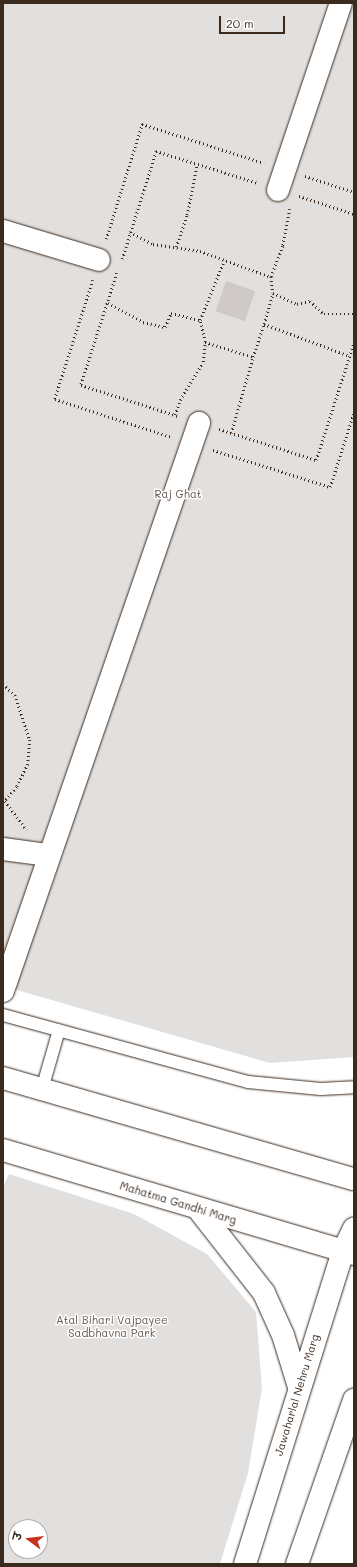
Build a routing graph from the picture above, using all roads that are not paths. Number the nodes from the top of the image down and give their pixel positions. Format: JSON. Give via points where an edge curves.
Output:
{"nodes":[{"id":1,"x":341,"y":3,"type":"edge"},
{"id":2,"x":297,"y":132,"type":"junction"},
{"id":3,"x":275,"y":166,"type":"road end"},
{"id":4,"x":289,"y":186,"type":"road end"},
{"id":5,"x":3,"y":231,"type":"edge"},
{"id":6,"x":99,"y":260,"type":"road end"},
{"id":7,"x":200,"y":423,"type":"road end"},
{"id":8,"x":182,"y":440,"type":"road end"},
{"id":9,"x":205,"y":447,"type":"road end"},
{"id":10,"x":180,"y":480,"type":"junction"},
{"id":11,"x":3,"y":849,"type":"edge"},
{"id":12,"x":48,"y":855,"type":"junction"},
{"id":13,"x":3,"y":991,"type":"edge"},
{"id":14,"x":3,"y":1015,"type":"edge"},
{"id":15,"x":59,"y":1030,"type":"junction"},
{"id":16,"x":3,"y":1078,"type":"edge"},
{"id":17,"x":354,"y":1087,"type":"edge"},
{"id":18,"x":42,"y":1089,"type":"junction"},
{"id":19,"x":3,"y":1150,"type":"edge"},
{"id":20,"x":354,"y":1179,"type":"edge"},
{"id":21,"x":199,"y":1210,"type":"junction"},
{"id":22,"x":354,"y":1228,"type":"edge"},
{"id":23,"x":348,"y":1253,"type":"edge"},
{"id":24,"x":299,"y":1387,"type":"junction"},
{"id":25,"x":354,"y":1400,"type":"edge"},
{"id":26,"x":245,"y":1564,"type":"edge"},
{"id":27,"x":297,"y":1564,"type":"edge"}],
"edges":[{"from":1,"to":2,"type":"main road"},
{"from":2,"to":3,"type":"main road"},
{"from":2,"to":4,"type":"main road"},
{"from":5,"to":6,"type":"main road"},
{"from":7,"to":10,"type":"main road"},
{"from":8,"to":10,"type":"main road"},
{"from":9,"to":10,"type":"main road"},
{"from":10,"to":12,"type":"main road"},
{"from":11,"to":12,"type":"main road"},
{"from":12,"to":13,"type":"main road"},
{"from":14,"to":15,"type":"lane"},
{"from":15,"to":17,"type":"lane","via":[[248,1082],[321,1089]]},
{"from":15,"to":18,"type":"lane"},
{"from":16,"to":18,"type":"main road"},
{"from":18,"to":20,"type":"main road"},
{"from":19,"to":21,"type":"main road","name":"Mahatma Gandhi Marg"},
{"from":21,"to":23,"type":"main road","name":"Mahatma Gandhi Marg"},
{"from":21,"to":24,"type":"main road","via":[[264,1293],[283,1335]]},
{"from":22,"to":23,"type":"main road","name":"Jawaharlal Nehru Marg"},
{"from":23,"to":24,"type":"main road","name":"Jawaharlal Nehru Marg"},
{"from":24,"to":26,"type":"main road","name":"Jawaharlal Nehru Marg"},
{"from":25,"to":27,"type":"main road"}]}
